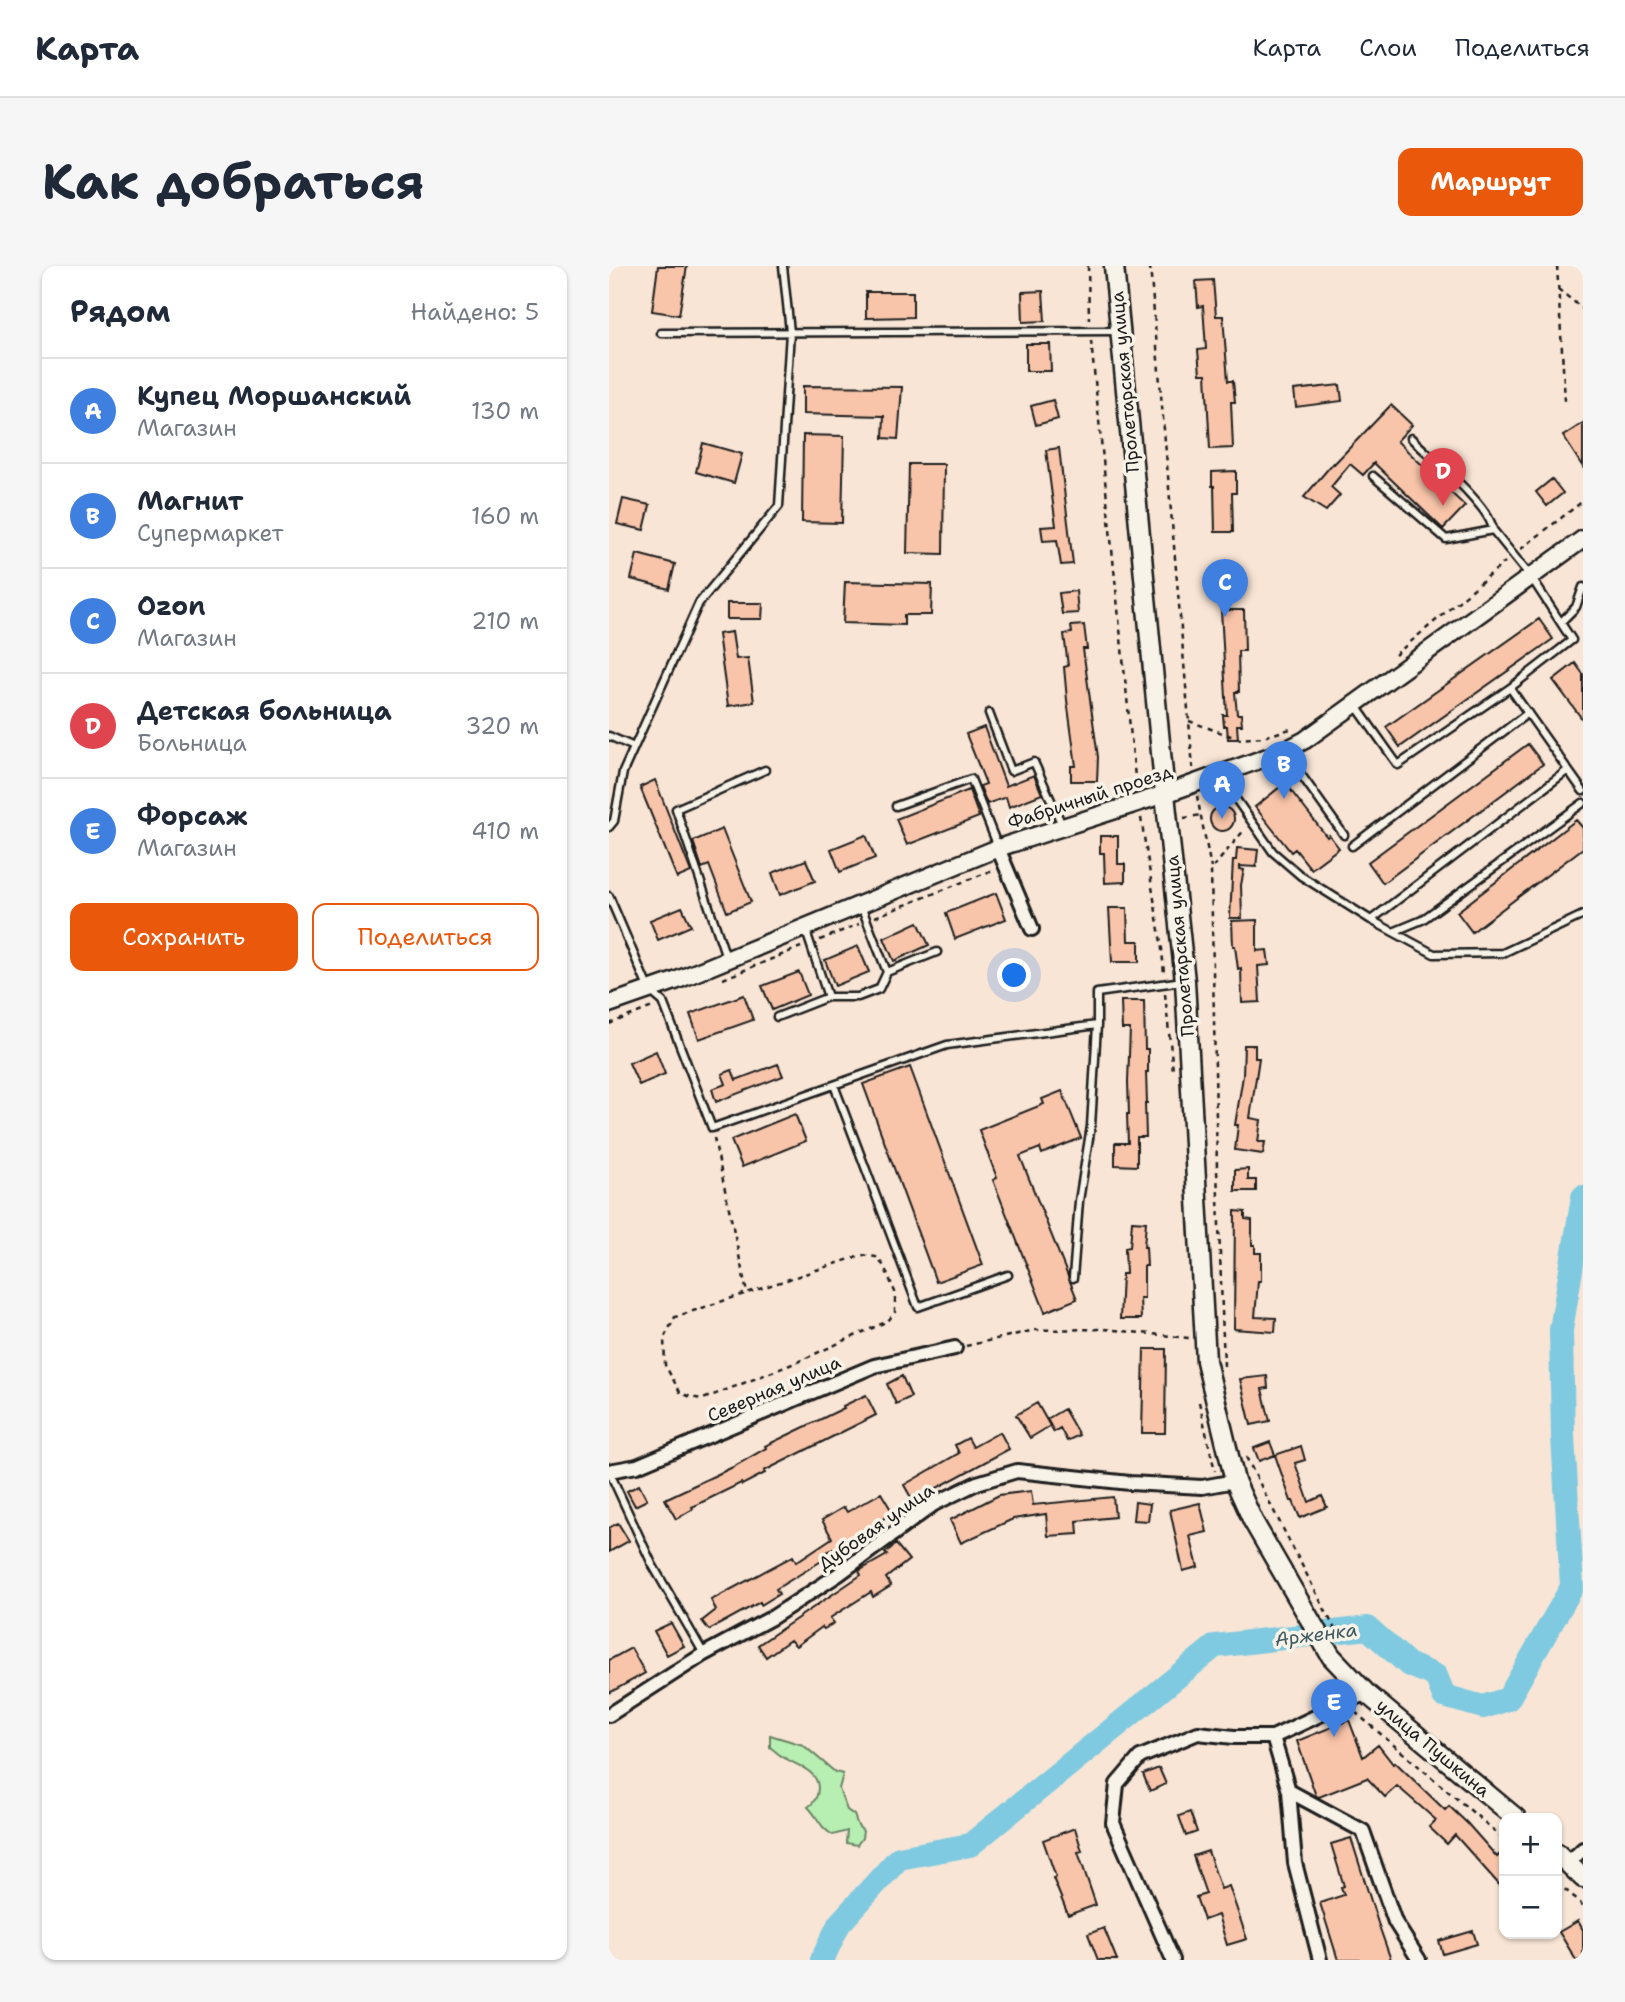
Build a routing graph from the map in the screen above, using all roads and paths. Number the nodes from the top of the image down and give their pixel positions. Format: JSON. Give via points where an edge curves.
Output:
{"nodes":[{"id":1,"x":783,"y":266,"type":"edge"},
{"id":2,"x":1088,"y":266,"type":"edge"},
{"id":3,"x":1114,"y":266,"type":"edge"},
{"id":4,"x":1150,"y":266,"type":"edge"},
{"id":5,"x":1557,"y":266,"type":"edge"},
{"id":6,"x":1558,"y":289,"type":"junction"},
{"id":7,"x":1583,"y":309,"type":"edge"},
{"id":8,"x":1090,"y":331,"type":"junction"},
{"id":9,"x":1120,"y":331,"type":"junction"},
{"id":10,"x":790,"y":332,"type":"junction"},
{"id":11,"x":661,"y":333,"type":"dead end"},
{"id":12,"x":1565,"y":401,"type":"dead end"},
{"id":13,"x":1411,"y":438,"type":"dead end"},
{"id":14,"x":1373,"y":476,"type":"dead end"},
{"id":15,"x":1583,"y":501,"type":"edge"},
{"id":16,"x":1493,"y":530,"type":"junction"},
{"id":17,"x":1583,"y":540,"type":"edge"},
{"id":18,"x":1513,"y":555,"type":"junction"},
{"id":19,"x":1531,"y":577,"type":"junction"},
{"id":20,"x":1583,"y":587,"type":"edge"},
{"id":21,"x":1561,"y":622,"type":"junction"},
{"id":22,"x":1387,"y":662,"type":"dead end"},
{"id":23,"x":1510,"y":688,"type":"junction"},
{"id":24,"x":1355,"y":704,"type":"junction"},
{"id":25,"x":989,"y":713,"type":"dead end"},
{"id":26,"x":1528,"y":713,"type":"junction"},
{"id":27,"x":1189,"y":722,"type":"junction"},
{"id":28,"x":1301,"y":726,"type":"dead end"},
{"id":29,"x":609,"y":736,"type":"edge"},
{"id":30,"x":634,"y":747,"type":"junction"},
{"id":31,"x":1284,"y":751,"type":"junction"},
{"id":32,"x":765,"y":770,"type":"dead end"},
{"id":33,"x":1568,"y":771,"type":"junction"},
{"id":34,"x":1218,"y":774,"type":"junction"},
{"id":35,"x":1194,"y":783,"type":"junction"},
{"id":36,"x":1583,"y":791,"type":"edge"},
{"id":37,"x":1165,"y":794,"type":"junction"},
{"id":38,"x":1138,"y":803,"type":"junction"},
{"id":39,"x":1583,"y":803,"type":"edge"},
{"id":40,"x":896,"y":806,"type":"dead end"},
{"id":41,"x":1251,"y":821,"type":"junction"},
{"id":42,"x":609,"y":827,"type":"edge"},
{"id":43,"x":1063,"y":827,"type":"junction"},
{"id":44,"x":1344,"y":835,"type":"dead end"},
{"id":45,"x":1352,"y":846,"type":"dead end"},
{"id":46,"x":998,"y":848,"type":"junction"},
{"id":47,"x":1211,"y":870,"type":"junction"},
{"id":48,"x":609,"y":896,"type":"edge"},
{"id":49,"x":860,"y":904,"type":"junction"},
{"id":50,"x":611,"y":905,"type":"edge"},
{"id":51,"x":1583,"y":915,"type":"edge"},
{"id":52,"x":1371,"y":920,"type":"junction"},
{"id":53,"x":805,"y":926,"type":"junction"},
{"id":54,"x":1032,"y":929,"type":"dead end"},
{"id":55,"x":1392,"y":932,"type":"junction"},
{"id":56,"x":937,"y":952,"type":"dead end"},
{"id":57,"x":727,"y":959,"type":"junction"},
{"id":58,"x":887,"y":972,"type":"junction"},
{"id":59,"x":1185,"y":981,"type":"junction"},
{"id":60,"x":1164,"y":984,"type":"junction"},
{"id":61,"x":649,"y":990,"type":"junction"},
{"id":62,"x":828,"y":997,"type":"junction"},
{"id":63,"x":609,"y":1004,"type":"edge"},
{"id":64,"x":777,"y":1017,"type":"dead end"},
{"id":65,"x":1097,"y":1024,"type":"junction"},
{"id":66,"x":1173,"y":1072,"type":"dead end"},
{"id":67,"x":834,"y":1085,"type":"junction"},
{"id":68,"x":712,"y":1128,"type":"junction"},
{"id":69,"x":1008,"y":1275,"type":"dead end"},
{"id":70,"x":1073,"y":1278,"type":"dead end"},
{"id":71,"x":747,"y":1293,"type":"junction"},
{"id":72,"x":955,"y":1348,"type":"joint"},
{"id":73,"x":1189,"y":1349,"type":"dead end"},
{"id":74,"x":1224,"y":1367,"type":"dead end"},
{"id":75,"x":1199,"y":1403,"type":"dead end"},
{"id":76,"x":1244,"y":1454,"type":"dead end"},
{"id":77,"x":609,"y":1471,"type":"edge"},
{"id":78,"x":1227,"y":1483,"type":"junction"},
{"id":79,"x":1304,"y":1608,"type":"joint"},
{"id":80,"x":1328,"y":1650,"type":"junction"},
{"id":81,"x":704,"y":1654,"type":"junction"},
{"id":82,"x":1366,"y":1693,"type":"junction"},
{"id":83,"x":609,"y":1715,"type":"edge"},
{"id":84,"x":1273,"y":1737,"type":"junction"},
{"id":85,"x":1289,"y":1791,"type":"junction"},
{"id":86,"x":1510,"y":1813,"type":"edge"},
{"id":87,"x":1583,"y":1849,"type":"edge"},
{"id":88,"x":1562,"y":1858,"type":"edge"},
{"id":89,"x":1583,"y":1878,"type":"edge"},
{"id":90,"x":1562,"y":1887,"type":"edge"},
{"id":91,"x":1583,"y":1908,"type":"edge"},
{"id":92,"x":1173,"y":1960,"type":"edge"},
{"id":93,"x":1320,"y":1960,"type":"edge"},
{"id":94,"x":1419,"y":1960,"type":"edge"}],
"edges":[{"from":1,"to":10,"type":"lane"},
{"from":2,"to":8,"type":"path"},
{"from":3,"to":9,"type":"main road","name":"Пролетарская улица"},
{"from":4,"to":27,"type":"path"},
{"from":5,"to":6,"type":"path"},
{"from":6,"to":7,"type":"path"},
{"from":6,"to":12,"type":"path"},
{"from":8,"to":9,"type":"lane"},
{"from":8,"to":10,"type":"lane"},
{"from":8,"to":38,"type":"path"},
{"from":9,"to":37,"type":"main road","name":"Пролетарская улица"},
{"from":10,"to":11,"type":"lane"},
{"from":10,"to":30,"type":"lane","via":[[779,506],[699,603]]},
{"from":13,"to":16,"type":"lane","via":[[1478,503]]},
{"from":14,"to":16,"type":"lane","via":[[1446,539]]},
{"from":15,"to":18,"type":"path"},
{"from":16,"to":18,"type":"lane"},
{"from":17,"to":19,"type":"street","name":"Фабричный проезд"},
{"from":18,"to":19,"type":"lane"},
{"from":18,"to":22,"type":"path"},
{"from":19,"to":21,"type":"lane"},
{"from":19,"to":24,"type":"street","name":"Фабричный проезд"},
{"from":20,"to":21,"type":"lane","via":[[1576,607]]},
{"from":21,"to":23,"type":"lane","via":[[1572,640]]},
{"from":23,"to":24,"type":"lane","via":[[1398,765]]},
{"from":23,"to":26,"type":"lane"},
{"from":24,"to":31,"type":"street","name":"Фабричный проезд"},
{"from":25,"to":43,"type":"lane","via":[[1011,771],[1034,762]]},
{"from":26,"to":33,"type":"lane"},
{"from":26,"to":45,"type":"lane"},
{"from":27,"to":28,"type":"path","via":[[1239,739]]},
{"from":27,"to":35,"type":"path"},
{"from":29,"to":30,"type":"lane"},
{"from":30,"to":42,"type":"lane"},
{"from":31,"to":34,"type":"street","name":"Фабричный проезд"},
{"from":31,"to":44,"type":"lane"},
{"from":32,"to":57,"type":"lane","via":[[676,809]]},
{"from":33,"to":36,"type":"lane"},
{"from":33,"to":52,"type":"lane"},
{"from":34,"to":35,"type":"street","name":"Фабричный проезд"},
{"from":34,"to":41,"type":"lane"},
{"from":35,"to":37,"type":"street","name":"Фабричный проезд"},
{"from":35,"to":47,"type":"path"},
{"from":37,"to":38,"type":"street","name":"Фабричный проезд"},
{"from":37,"to":59,"type":"main road","name":"Пролетарская улица"},
{"from":38,"to":43,"type":"street","name":"Фабричный проезд"},
{"from":38,"to":60,"type":"path"},
{"from":39,"to":55,"type":"lane","via":[[1422,920]]},
{"from":40,"to":46,"type":"lane","via":[[971,779]]},
{"from":41,"to":47,"type":"path"},
{"from":41,"to":52,"type":"lane","via":[[1273,852],[1301,876]]},
{"from":43,"to":46,"type":"street","name":"Фабричный проезд"},
{"from":46,"to":49,"type":"street","name":"Фабричный проезд"},
{"from":46,"to":54,"type":"street"},
{"from":47,"to":74,"type":"path"},
{"from":48,"to":50,"type":"lane"},
{"from":49,"to":53,"type":"street","name":"Фабричный проезд"},
{"from":49,"to":58,"type":"lane"},
{"from":50,"to":61,"type":"lane"},
{"from":51,"to":55,"type":"lane","via":[[1503,953],[1434,954]]},
{"from":52,"to":55,"type":"lane"},
{"from":53,"to":57,"type":"street","name":"Фабричный проезд"},
{"from":53,"to":62,"type":"lane"},
{"from":56,"to":58,"type":"lane"},
{"from":57,"to":61,"type":"street","name":"Фабричный проезд"},
{"from":58,"to":62,"type":"lane","via":[[879,989],[858,997]]},
{"from":59,"to":60,"type":"lane"},
{"from":59,"to":78,"type":"main road","name":"Пролетарская улица","via":[[1206,1361]]},
{"from":60,"to":65,"type":"lane","via":[[1097,993]]},
{"from":60,"to":66,"type":"path"},
{"from":61,"to":63,"type":"street","name":"Фабричный проезд"},
{"from":61,"to":68,"type":"lane","via":[[663,1002]]},
{"from":62,"to":64,"type":"lane"},
{"from":65,"to":67,"type":"lane","via":[[947,1045]]},
{"from":65,"to":70,"type":"lane","via":[[1091,1126]]},
{"from":67,"to":68,"type":"lane"},
{"from":67,"to":69,"type":"lane","via":[[918,1307]]},
{"from":68,"to":71,"type":"path"},
{"from":71,"to":71,"type":"path","via":[[862,1255],[876,1257],[884,1266],[895,1293],[895,1312],[888,1321],[703,1399],[680,1392],[665,1365],[664,1338],[675,1317]]},
{"from":72,"to":73,"type":"path","via":[[1035,1330],[1104,1329],[1189,1338]]},
{"from":72,"to":77,"type":"street","name":"Северная улица","via":[[874,1366],[637,1466]]},
{"from":75,"to":78,"type":"path"},
{"from":76,"to":80,"type":"path","via":[[1339,1637]]},
{"from":77,"to":81,"type":"lane","via":[[652,1564]]},
{"from":78,"to":79,"type":"main road","name":"Пролетарская улица"},
{"from":78,"to":81,"type":"street","name":"Дубовая улица","via":[[1202,1487],[1130,1483],[1017,1471],[977,1483],[934,1504],[839,1574]]},
{"from":79,"to":80,"type":"main road","name":"улица Пушкина"},
{"from":80,"to":82,"type":"main road","name":"улица Пушкина"},
{"from":81,"to":83,"type":"street","name":"Дубовая улица"},
{"from":82,"to":84,"type":"street"},
{"from":82,"to":86,"type":"main road","name":"улица Пушкина"},
{"from":84,"to":85,"type":"street"},
{"from":84,"to":92,"type":"street","via":[[1198,1733],[1140,1757],[1117,1784],[1114,1823]]},
{"from":85,"to":93,"type":"street","via":[[1295,1863]]},
{"from":85,"to":94,"type":"street","via":[[1363,1831],[1395,1922]]},
{"from":87,"to":88,"type":"street"},
{"from":88,"to":89,"type":"main road"},
{"from":90,"to":91,"type":"path"}]}
